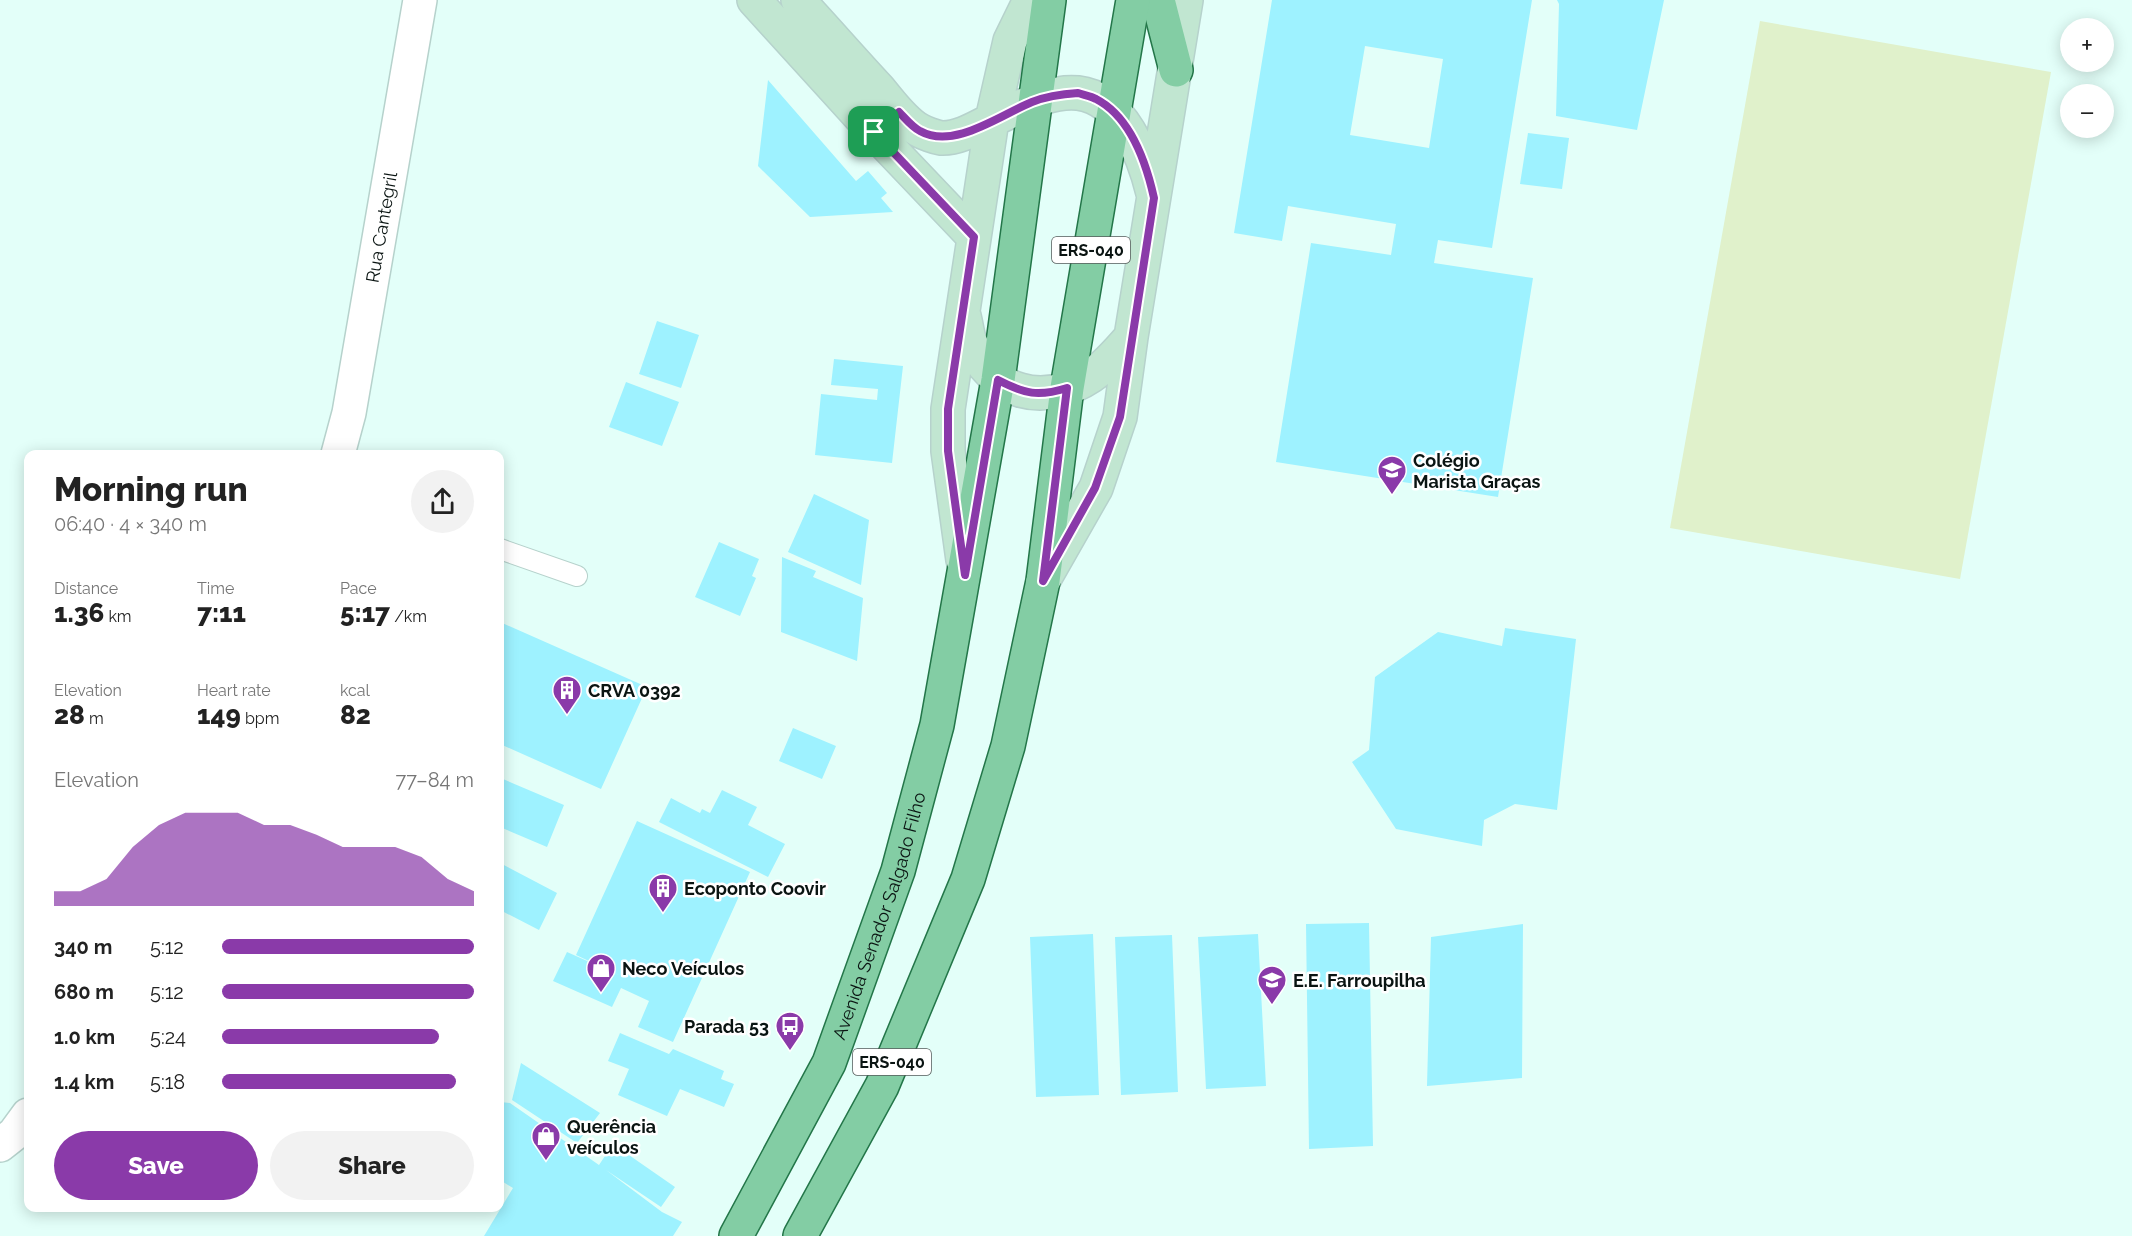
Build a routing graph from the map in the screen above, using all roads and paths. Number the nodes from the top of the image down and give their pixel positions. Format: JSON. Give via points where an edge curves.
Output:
{"nodes":[{"id":1,"x":420,"y":0,"type":"edge"},
{"id":2,"x":754,"y":0,"type":"edge"},
{"id":3,"x":798,"y":0,"type":"edge"},
{"id":4,"x":1030,"y":0,"type":"edge"},
{"id":5,"x":1049,"y":0,"type":"edge"},
{"id":6,"x":1133,"y":0,"type":"edge"},
{"id":7,"x":1158,"y":0,"type":"edge"},
{"id":8,"x":1186,"y":0,"type":"edge"},
{"id":9,"x":1176,"y":70,"type":"junction"},
{"id":10,"x":1034,"y":101,"type":"junction"},
{"id":11,"x":1114,"y":111,"type":"junction"},
{"id":12,"x":899,"y":112,"type":"junction"},
{"id":13,"x":992,"y":120,"type":"junction"},
{"id":14,"x":874,"y":132,"type":"junction"},
{"id":15,"x":1154,"y":198,"type":"junction"},
{"id":16,"x":974,"y":237,"type":"junction"},
{"id":17,"x":963,"y":309,"type":"junction"},
{"id":18,"x":1131,"y":337,"type":"junction"},
{"id":19,"x":998,"y":380,"type":"junction"},
{"id":20,"x":1067,"y":388,"type":"junction"},
{"id":21,"x":339,"y":450,"type":"edge"},
{"id":22,"x":504,"y":550,"type":"edge"},
{"id":23,"x":965,"y":575,"type":"junction"},
{"id":24,"x":577,"y":576,"type":"dead end"},
{"id":25,"x":1043,"y":581,"type":"junction"},
{"id":26,"x":24,"y":1120,"type":"edge"},
{"id":27,"x":0,"y":1145,"type":"edge"},
{"id":28,"x":736,"y":1236,"type":"edge"},
{"id":29,"x":800,"y":1236,"type":"edge"}],
"edges":[{"from":1,"to":21,"type":"street","name":"Rua Cantegril","via":[[349,413]]},
{"from":2,"to":14,"type":"street"},
{"from":3,"to":12,"type":"street"},
{"from":4,"to":13,"type":"street","name":"Avenida Senador Salgado Filho","via":[[1010,41]]},
{"from":5,"to":10,"type":"main road","name":"Avenida Senador Salgado Filho","number":"ERS-040"},
{"from":6,"to":11,"type":"main road","number":"ERS-040"},
{"from":7,"to":9,"type":"main road"},
{"from":8,"to":9,"type":"street"},
{"from":9,"to":15,"type":"street"},
{"from":10,"to":11,"type":"street","via":[[1078,93],[1095,98]]},
{"from":10,"to":13,"type":"street"},
{"from":10,"to":19,"type":"main road","name":"Avenida Senador Salgado Filho","number":"ERS-040"},
{"from":11,"to":15,"type":"street","via":[[1136,142]]},
{"from":11,"to":20,"type":"main road","number":"ERS-040"},
{"from":12,"to":13,"type":"street","via":[[919,131],[941,138],[966,133]]},
{"from":12,"to":14,"type":"street"},
{"from":13,"to":16,"type":"street","name":"Avenida Senador Salgado Filho"},
{"from":14,"to":16,"type":"street"},
{"from":15,"to":18,"type":"street"},
{"from":16,"to":17,"type":"street","name":"Avenida Senador Salgado Filho"},
{"from":17,"to":19,"type":"street","via":[[969,338]]},
{"from":17,"to":23,"type":"street","name":"Avenida Senador Salgado Filho","via":[[948,409],[948,451]]},
{"from":18,"to":20,"type":"street","via":[[1091,376]]},
{"from":18,"to":25,"type":"street","via":[[1120,417],[1095,488]]},
{"from":19,"to":20,"type":"street","via":[[1033,394]]},
{"from":19,"to":23,"type":"main road","name":"Avenida Senador Salgado Filho","number":"ERS-040"},
{"from":20,"to":25,"type":"main road","number":"ERS-040"},
{"from":22,"to":24,"type":"lane"},
{"from":23,"to":28,"type":"main road","name":"Avenida Senador Salgado Filho","number":"ERS-040","via":[[937,725],[898,872],[828,1063]]},
{"from":25,"to":29,"type":"main road","number":"ERS-040","via":[[1008,746],[968,879],[882,1086]]},
{"from":26,"to":27,"type":"street"}]}
